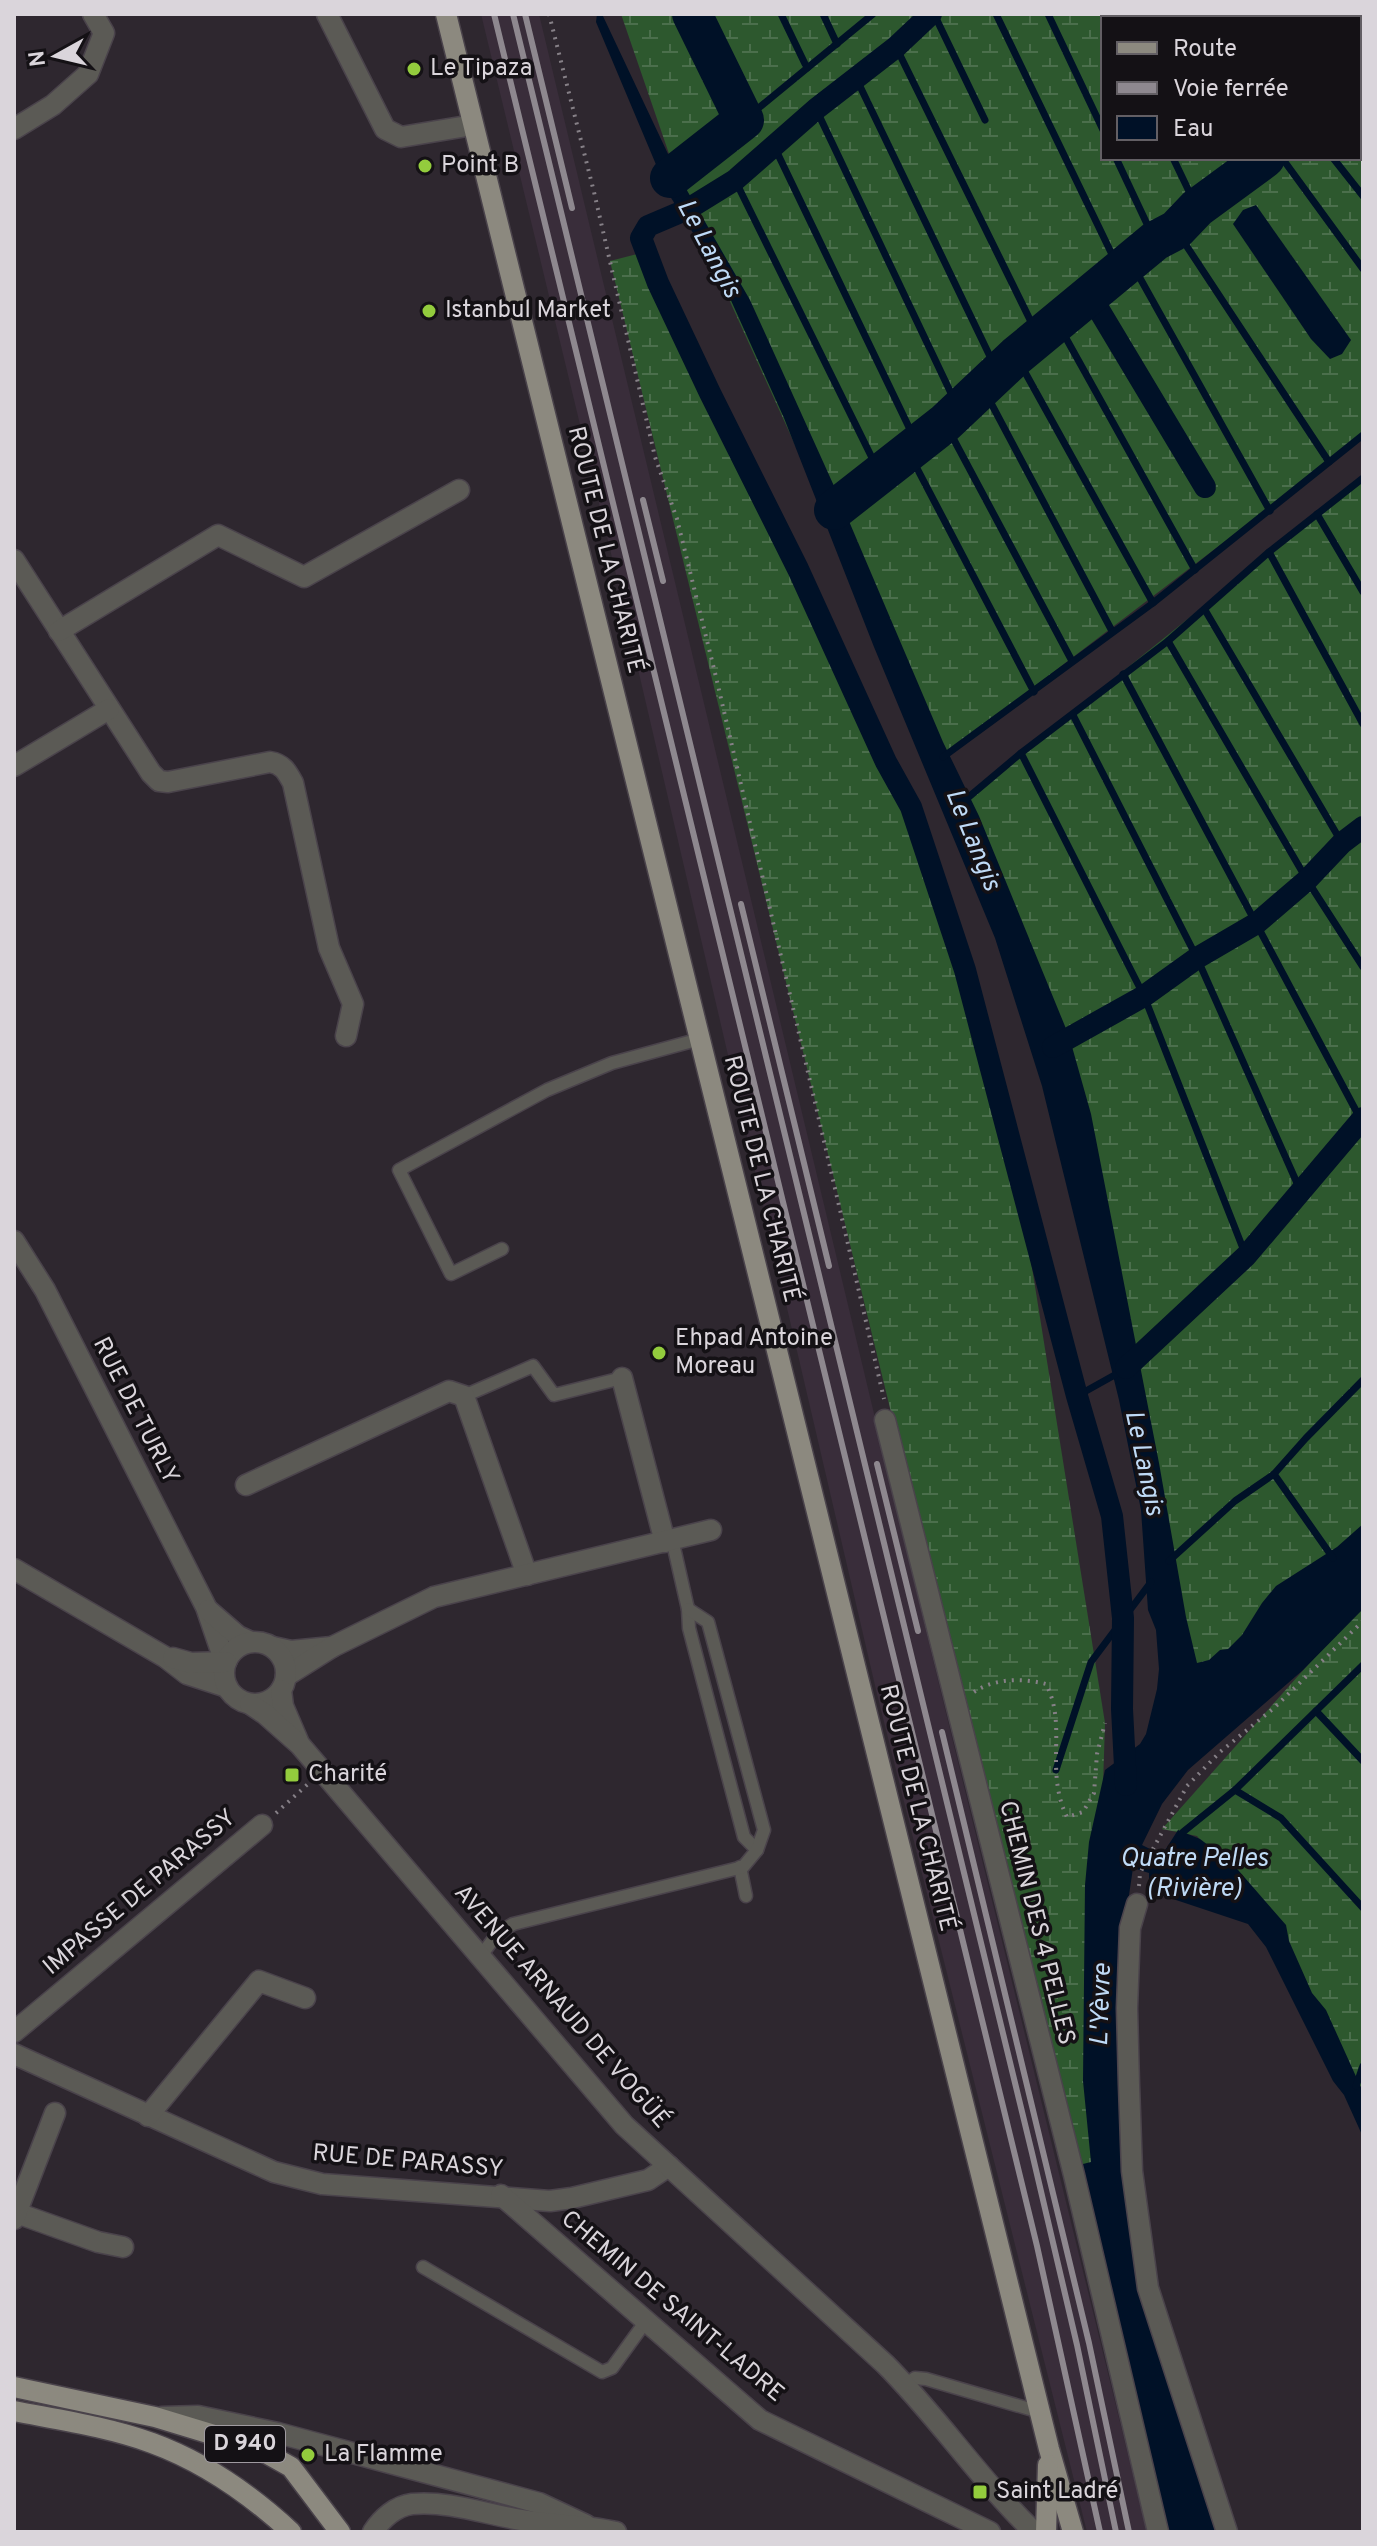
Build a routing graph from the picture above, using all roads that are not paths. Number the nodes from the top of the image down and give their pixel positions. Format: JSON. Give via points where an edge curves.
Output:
{"nodes":[{"id":1,"x":93,"y":14,"type":"edge"},
{"id":2,"x":327,"y":14,"type":"edge"},
{"id":3,"x":446,"y":14,"type":"edge"},
{"id":4,"x":473,"y":125,"type":"junction"},
{"id":5,"x":14,"y":129,"type":"edge"},
{"id":6,"x":459,"y":490,"type":"dead end"},
{"id":7,"x":14,"y":560,"type":"edge"},
{"id":8,"x":59,"y":631,"type":"junction"},
{"id":9,"x":109,"y":709,"type":"junction"},
{"id":10,"x":14,"y":766,"type":"edge"},
{"id":11,"x":346,"y":1036,"type":"dead end"},
{"id":12,"x":700,"y":1039,"type":"junction"},
{"id":13,"x":14,"y":1241,"type":"edge"},
{"id":14,"x":502,"y":1249,"type":"dead end"},
{"id":15,"x":622,"y":1378,"type":"joint"},
{"id":16,"x":464,"y":1396,"type":"junction"},
{"id":17,"x":885,"y":1420,"type":"road end"},
{"id":18,"x":246,"y":1485,"type":"dead end"},
{"id":19,"x":711,"y":1530,"type":"dead end"},
{"id":20,"x":668,"y":1540,"type":"junction"},
{"id":21,"x":14,"y":1569,"type":"edge"},
{"id":22,"x":527,"y":1575,"type":"junction"},
{"id":23,"x":206,"y":1607,"type":"junction"},
{"id":24,"x":688,"y":1609,"type":"junction"},
{"id":25,"x":251,"y":1642,"type":"junction"},
{"id":26,"x":273,"y":1647,"type":"junction"},
{"id":27,"x":332,"y":1647,"type":"junction"},
{"id":28,"x":165,"y":1657,"type":"junction"},
{"id":29,"x":226,"y":1661,"type":"junction"},
{"id":30,"x":283,"y":1683,"type":"junction"},
{"id":31,"x":227,"y":1687,"type":"junction"},
{"id":32,"x":250,"y":1704,"type":"junction"},
{"id":33,"x":300,"y":1745,"type":"junction"},
{"id":34,"x":262,"y":1825,"type":"road end"},
{"id":35,"x":757,"y":1850,"type":"junction"},
{"id":36,"x":740,"y":1867,"type":"junction"},
{"id":37,"x":746,"y":1896,"type":"dead end"},
{"id":38,"x":1137,"y":1904,"type":"dead end"},
{"id":39,"x":480,"y":1957,"type":"junction"},
{"id":40,"x":305,"y":1998,"type":"dead end"},
{"id":41,"x":14,"y":2032,"type":"edge"},
{"id":42,"x":14,"y":2054,"type":"edge"},
{"id":43,"x":55,"y":2113,"type":"dead end"},
{"id":44,"x":148,"y":2116,"type":"junction"},
{"id":45,"x":669,"y":2166,"type":"junction"},
{"id":46,"x":501,"y":2195,"type":"junction"},
{"id":47,"x":15,"y":2215,"type":"edge"},
{"id":48,"x":123,"y":2247,"type":"dead end"},
{"id":49,"x":423,"y":2267,"type":"dead end"},
{"id":50,"x":646,"y":2321,"type":"junction"},
{"id":51,"x":906,"y":2384,"type":"junction"},
{"id":52,"x":14,"y":2387,"type":"edge"},
{"id":53,"x":14,"y":2411,"type":"edge"},
{"id":54,"x":1040,"y":2412,"type":"junction"},
{"id":55,"x":155,"y":2417,"type":"junction"},
{"id":56,"x":1049,"y":2449,"type":"junction"},
{"id":57,"x":451,"y":2481,"type":"junction"},
{"id":58,"x":446,"y":2506,"type":"junction"},
{"id":59,"x":1011,"y":2510,"type":"junction"},
{"id":60,"x":586,"y":2525,"type":"junction"},
{"id":61,"x":291,"y":2532,"type":"edge"},
{"id":62,"x":340,"y":2532,"type":"edge"},
{"id":63,"x":373,"y":2532,"type":"edge"},
{"id":64,"x":616,"y":2532,"type":"edge"},
{"id":65,"x":990,"y":2532,"type":"edge"},
{"id":66,"x":1020,"y":2532,"type":"edge"},
{"id":67,"x":1034,"y":2532,"type":"edge"},
{"id":68,"x":1046,"y":2532,"type":"edge"},
{"id":69,"x":1073,"y":2532,"type":"edge"},
{"id":70,"x":1158,"y":2532,"type":"edge"},
{"id":71,"x":1227,"y":2532,"type":"edge"}],
"edges":[{"from":1,"to":5,"type":"street","via":[[104,33],[88,74],[53,105]]},
{"from":2,"to":4,"type":"street","via":[[385,129],[401,137]]},
{"from":3,"to":4,"type":"main road","name":"ROUTE DE LA CHARITÉ"},
{"from":4,"to":12,"type":"main road","name":"ROUTE DE LA CHARITÉ"},
{"from":6,"to":8,"type":"street","via":[[304,577],[218,535]]},
{"from":7,"to":8,"type":"street"},
{"from":8,"to":9,"type":"street"},
{"from":9,"to":10,"type":"street"},
{"from":9,"to":11,"type":"street","via":[[159,781],[270,762],[287,772],[329,948],[353,1004]]},
{"from":12,"to":14,"type":"lane","via":[[612,1063],[547,1090],[399,1170],[451,1274]]},
{"from":12,"to":54,"type":"main road","name":"ROUTE DE LA CHARITÉ"},
{"from":13,"to":23,"type":"street","name":"RUE DE TURLY","via":[[45,1290]]},
{"from":15,"to":16,"type":"lane","via":[[554,1395],[533,1366]]},
{"from":15,"to":20,"type":"street"},
{"from":16,"to":18,"type":"street","via":[[449,1391]]},
{"from":16,"to":22,"type":"street"},
{"from":17,"to":70,"type":"street","name":"CHEMIN DES 4 PELLES"},
{"from":19,"to":20,"type":"street"},
{"from":20,"to":22,"type":"street"},
{"from":20,"to":24,"type":"lane"},
{"from":21,"to":28,"type":"street","name":"AVENUE ARNAUD DE VOGÜÉ"},
{"from":22,"to":27,"type":"street","via":[[434,1597]]},
{"from":23,"to":25,"type":"street","name":"RUE DE TURLY"},
{"from":23,"to":29,"type":"street","name":"RUE DE TURLY"},
{"from":24,"to":35,"type":"lane","via":[[744,1837]]},
{"from":24,"to":35,"type":"lane","via":[[708,1622],[764,1830]]},
{"from":25,"to":26,"type":"street"},
{"from":25,"to":29,"type":"street","via":[[232,1651]]},
{"from":26,"to":27,"type":"street"},
{"from":26,"to":30,"type":"street","name":"AVENUE ARNAUD DE VOGÜÉ","via":[[285,1665]]},
{"from":27,"to":30,"type":"street"},
{"from":28,"to":29,"type":"street","name":"AVENUE ARNAUD DE VOGÜÉ","via":[[191,1663]]},
{"from":28,"to":31,"type":"street","name":"AVENUE ARNAUD DE VOGÜÉ","via":[[187,1674]]},
{"from":29,"to":31,"type":"street"},
{"from":30,"to":32,"type":"street","via":[[273,1699]]},
{"from":30,"to":33,"type":"street","name":"AVENUE ARNAUD DE VOGÜÉ","via":[[283,1706]]},
{"from":31,"to":32,"type":"street","name":"AVENUE ARNAUD DE VOGÜÉ"},
{"from":32,"to":33,"type":"street","name":"AVENUE ARNAUD DE VOGÜÉ"},
{"from":33,"to":39,"type":"street","name":"AVENUE ARNAUD DE VOGÜÉ"},
{"from":34,"to":41,"type":"street","name":"IMPASSE DE PARASSY"},
{"from":35,"to":36,"type":"lane"},
{"from":36,"to":37,"type":"lane"},
{"from":36,"to":39,"type":"lane","via":[[513,1924],[498,1933]]},
{"from":38,"to":71,"type":"street","via":[[1130,1928],[1129,2085],[1132,2171],[1148,2288]]},
{"from":39,"to":45,"type":"street","name":"AVENUE ARNAUD DE VOGÜÉ","via":[[624,2125]]},
{"from":40,"to":44,"type":"street","via":[[259,1981]]},
{"from":42,"to":44,"type":"street","name":"RUE DE PARASSY"},
{"from":43,"to":47,"type":"street"},
{"from":44,"to":46,"type":"street","name":"RUE DE PARASSY","via":[[274,2172],[322,2184]]},
{"from":45,"to":46,"type":"street","name":"RUE DE PARASSY","via":[[648,2180],[572,2198]]},
{"from":45,"to":51,"type":"street","name":"AVENUE ARNAUD DE VOGÜÉ"},
{"from":46,"to":50,"type":"street","name":"CHEMIN DE SAINT-LADRE"},
{"from":47,"to":48,"type":"street"},
{"from":49,"to":50,"type":"lane","via":[[602,2372],[612,2368]]},
{"from":50,"to":65,"type":"street","name":"CHEMIN DE SAINT-LADRE","via":[[760,2420]]},
{"from":51,"to":54,"type":"lane","via":[[926,2379]]},
{"from":51,"to":59,"type":"street","name":"AVENUE ARNAUD DE VOGÜÉ"},
{"from":52,"to":55,"type":"main road","number":"D 940"},
{"from":53,"to":61,"type":"main road","number":"D 940","via":[[152,2443],[248,2494]]},
{"from":54,"to":56,"type":"main road","name":"ROUTE DE LA CHARITÉ"},
{"from":55,"to":57,"type":"street","via":[[198,2416],[278,2433]]},
{"from":55,"to":62,"type":"main road","number":"D 940","via":[[257,2448],[291,2467]]},
{"from":56,"to":68,"type":"main road","name":"ROUTE DE LA CHARITÉ"},
{"from":56,"to":69,"type":"main road","name":"ROUTE DE LA CHARITÉ"},
{"from":57,"to":58,"type":"street"},
{"from":57,"to":60,"type":"street","via":[[539,2503]]},
{"from":58,"to":60,"type":"street"},
{"from":58,"to":63,"type":"street","via":[[405,2506],[389,2513]]},
{"from":59,"to":66,"type":"street"},
{"from":59,"to":67,"type":"street"},
{"from":60,"to":64,"type":"street"}]}
